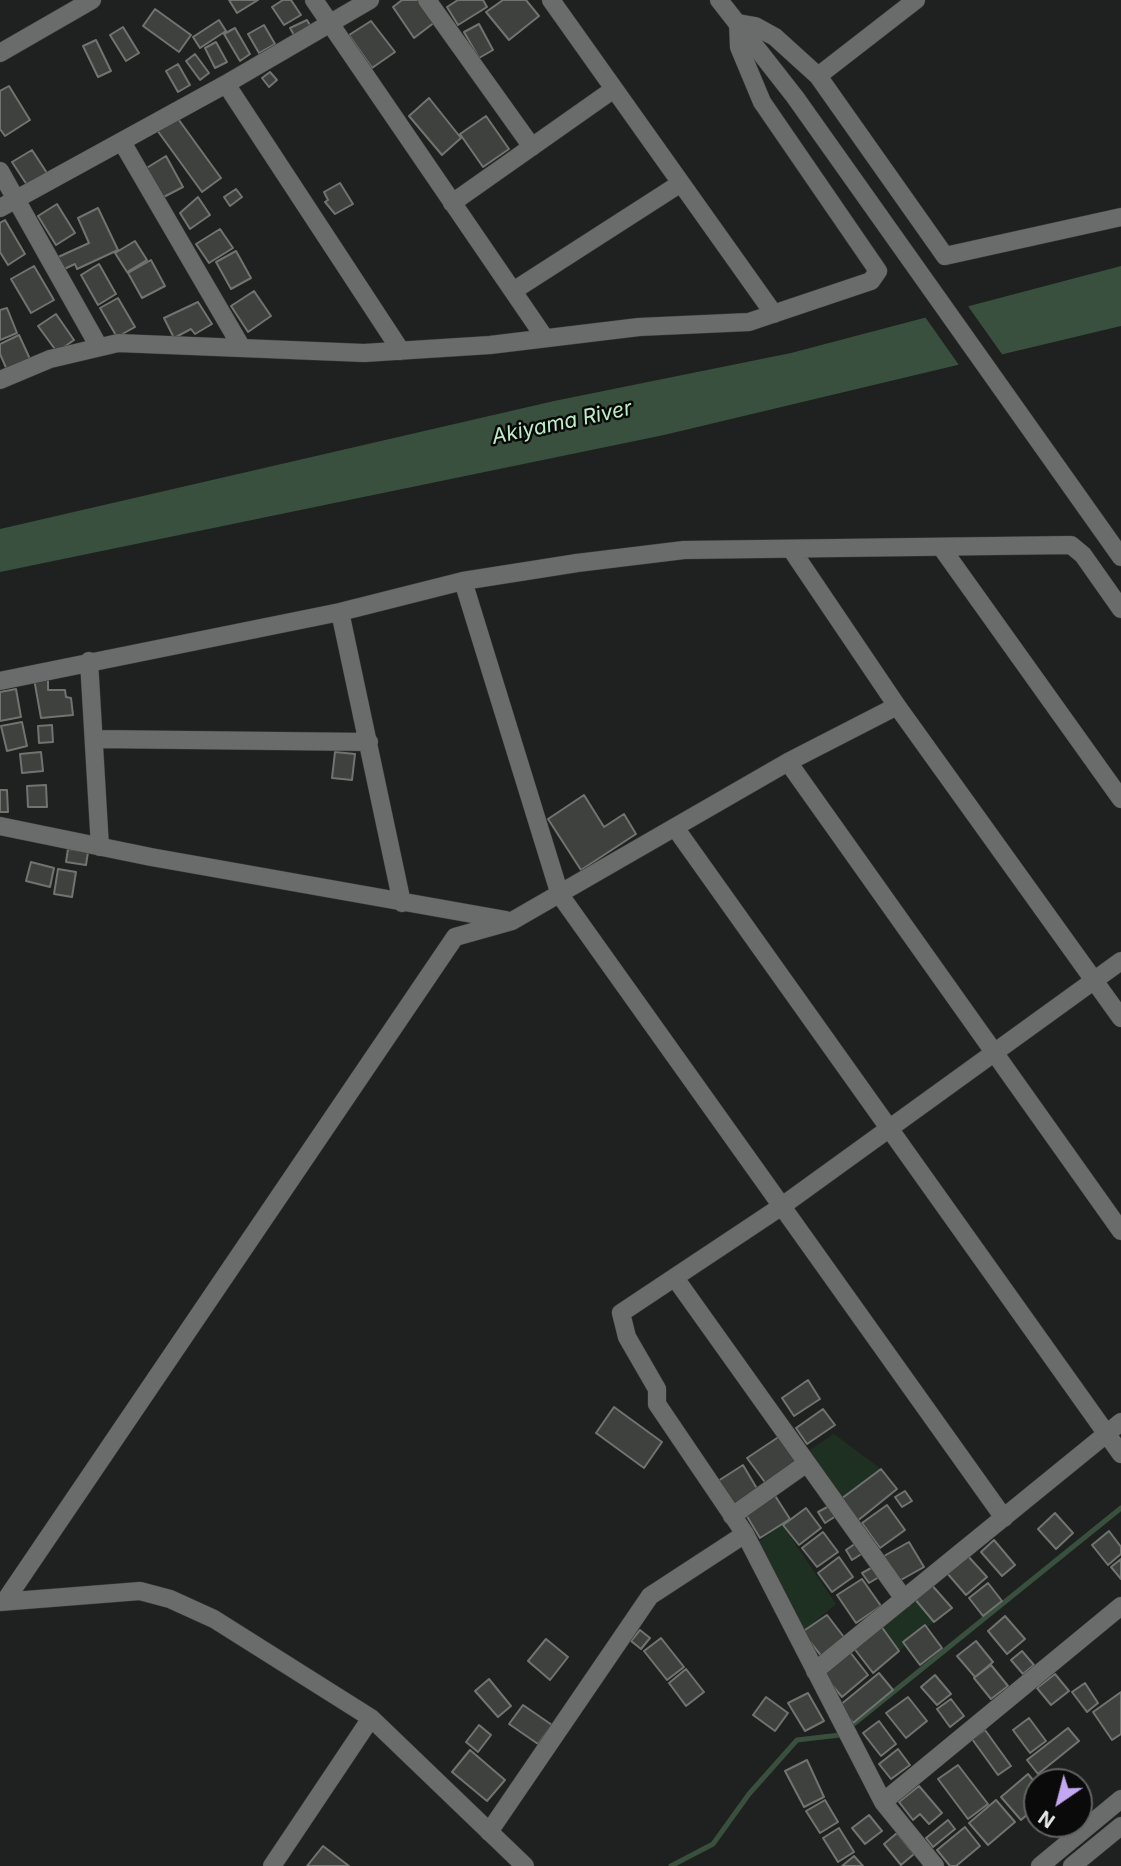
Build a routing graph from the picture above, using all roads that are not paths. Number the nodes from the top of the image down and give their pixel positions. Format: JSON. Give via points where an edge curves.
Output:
{"nodes":[{"id":1,"x":92,"y":0,"type":"edge"},
{"id":2,"x":314,"y":0,"type":"edge"},
{"id":3,"x":370,"y":0,"type":"edge"},
{"id":4,"x":427,"y":0,"type":"edge"},
{"id":5,"x":551,"y":0,"type":"edge"},
{"id":6,"x":719,"y":0,"type":"edge"},
{"id":7,"x":912,"y":1,"type":"edge"},
{"id":8,"x":738,"y":23,"type":"junction"},
{"id":9,"x":329,"y":25,"type":"junction"},
{"id":10,"x":1,"y":51,"type":"edge"},
{"id":11,"x":818,"y":76,"type":"junction"},
{"id":12,"x":226,"y":84,"type":"junction"},
{"id":13,"x":614,"y":89,"type":"junction"},
{"id":14,"x":122,"y":142,"type":"junction"},
{"id":15,"x":532,"y":147,"type":"junction"},
{"id":16,"x":0,"y":171,"type":"edge"},
{"id":17,"x":681,"y":183,"type":"junction"},
{"id":18,"x":17,"y":200,"type":"junction"},
{"id":19,"x":452,"y":203,"type":"junction"},
{"id":20,"x":0,"y":208,"type":"edge"},
{"id":21,"x":1121,"y":217,"type":"edge"},
{"id":22,"x":513,"y":291,"type":"junction"},
{"id":23,"x":774,"y":314,"type":"junction"},
{"id":24,"x":545,"y":338,"type":"junction"},
{"id":25,"x":99,"y":348,"type":"junction"},
{"id":26,"x":242,"y":348,"type":"junction"},
{"id":27,"x":401,"y":351,"type":"junction"},
{"id":28,"x":0,"y":380,"type":"edge"},
{"id":29,"x":941,"y":547,"type":"junction"},
{"id":30,"x":791,"y":549,"type":"junction"},
{"id":31,"x":1121,"y":557,"type":"edge"},
{"id":32,"x":463,"y":581,"type":"junction"},
{"id":33,"x":1121,"y":609,"type":"edge"},
{"id":34,"x":340,"y":612,"type":"junction"},
{"id":35,"x":89,"y":661,"type":"junction"},
{"id":36,"x":0,"y":681,"type":"edge"},
{"id":37,"x":897,"y":706,"type":"junction"},
{"id":38,"x":95,"y":739,"type":"junction"},
{"id":39,"x":369,"y":742,"type":"junction"},
{"id":40,"x":788,"y":762,"type":"junction"},
{"id":41,"x":1121,"y":799,"type":"edge"},
{"id":42,"x":0,"y":826,"type":"edge"},
{"id":43,"x":676,"y":829,"type":"junction"},
{"id":44,"x":100,"y":846,"type":"junction"},
{"id":45,"x":561,"y":895,"type":"junction"},
{"id":46,"x":402,"y":903,"type":"junction"},
{"id":47,"x":512,"y":921,"type":"junction"},
{"id":48,"x":1121,"y":961,"type":"edge"},
{"id":49,"x":1094,"y":980,"type":"junction"},
{"id":50,"x":1121,"y":1018,"type":"edge"},
{"id":51,"x":993,"y":1052,"type":"junction"},
{"id":52,"x":888,"y":1130,"type":"junction"},
{"id":53,"x":782,"y":1206,"type":"junction"},
{"id":54,"x":1121,"y":1231,"type":"edge"},
{"id":55,"x":675,"y":1278,"type":"junction"},
{"id":56,"x":1114,"y":1428,"type":"edge"},
{"id":57,"x":1121,"y":1454,"type":"edge"},
{"id":58,"x":807,"y":1463,"type":"junction"},
{"id":59,"x":732,"y":1516,"type":"junction"},
{"id":60,"x":1004,"y":1518,"type":"junction"},
{"id":61,"x":745,"y":1534,"type":"junction"},
{"id":62,"x":904,"y":1599,"type":"junction"},
{"id":63,"x":2,"y":1602,"type":"edge"},
{"id":64,"x":1121,"y":1606,"type":"edge"},
{"id":65,"x":815,"y":1671,"type":"junction"},
{"id":66,"x":371,"y":1718,"type":"junction"},
{"id":67,"x":1121,"y":1799,"type":"edge"},
{"id":68,"x":883,"y":1802,"type":"junction"},
{"id":69,"x":1121,"y":1826,"type":"edge"},
{"id":70,"x":489,"y":1832,"type":"junction"},
{"id":71,"x":272,"y":1866,"type":"edge"},
{"id":72,"x":525,"y":1866,"type":"edge"},
{"id":73,"x":935,"y":1866,"type":"edge"},
{"id":74,"x":1040,"y":1866,"type":"edge"},
{"id":75,"x":1072,"y":1866,"type":"edge"}],
"edges":[{"from":1,"to":10,"type":"street"},
{"from":2,"to":9,"type":"street"},
{"from":3,"to":9,"type":"street"},
{"from":4,"to":15,"type":"street"},
{"from":5,"to":13,"type":"street"},
{"from":6,"to":8,"type":"street"},
{"from":7,"to":11,"type":"street"},
{"from":8,"to":11,"type":"street","via":[[775,37]]},
{"from":8,"to":23,"type":"street","via":[[739,47],[762,102],[878,271],[871,281],[856,288]]},
{"from":8,"to":31,"type":"street"},
{"from":9,"to":12,"type":"street"},
{"from":9,"to":19,"type":"street"},
{"from":11,"to":21,"type":"street","via":[[945,256]]},
{"from":12,"to":14,"type":"street"},
{"from":12,"to":27,"type":"street"},
{"from":13,"to":15,"type":"street"},
{"from":13,"to":17,"type":"street"},
{"from":14,"to":18,"type":"street"},
{"from":14,"to":26,"type":"street"},
{"from":15,"to":19,"type":"street"},
{"from":16,"to":18,"type":"street"},
{"from":17,"to":22,"type":"street"},
{"from":17,"to":23,"type":"street"},
{"from":18,"to":20,"type":"street"},
{"from":18,"to":25,"type":"street"},
{"from":19,"to":22,"type":"street"},
{"from":22,"to":24,"type":"street"},
{"from":23,"to":24,"type":"street","via":[[749,321]]},
{"from":24,"to":27,"type":"street"},
{"from":25,"to":26,"type":"street","via":[[118,343]]},
{"from":25,"to":28,"type":"street","via":[[51,359]]},
{"from":26,"to":27,"type":"street"},
{"from":29,"to":30,"type":"street"},
{"from":29,"to":33,"type":"street","via":[[1070,545],[1083,555]]},
{"from":29,"to":41,"type":"street"},
{"from":30,"to":32,"type":"street","via":[[684,550]]},
{"from":30,"to":37,"type":"street"},
{"from":32,"to":34,"type":"street"},
{"from":32,"to":45,"type":"street"},
{"from":34,"to":35,"type":"street"},
{"from":34,"to":39,"type":"street"},
{"from":35,"to":36,"type":"street"},
{"from":35,"to":38,"type":"street"},
{"from":37,"to":40,"type":"street"},
{"from":37,"to":49,"type":"street"},
{"from":38,"to":39,"type":"street"},
{"from":38,"to":44,"type":"street"},
{"from":39,"to":46,"type":"street"},
{"from":40,"to":43,"type":"street"},
{"from":40,"to":51,"type":"street"},
{"from":42,"to":44,"type":"street"},
{"from":43,"to":45,"type":"street"},
{"from":43,"to":52,"type":"street"},
{"from":44,"to":46,"type":"street"},
{"from":45,"to":47,"type":"street"},
{"from":45,"to":53,"type":"street"},
{"from":46,"to":47,"type":"street"},
{"from":47,"to":63,"type":"street","via":[[455,937]]},
{"from":48,"to":49,"type":"street"},
{"from":49,"to":50,"type":"street"},
{"from":49,"to":51,"type":"street"},
{"from":51,"to":52,"type":"street"},
{"from":51,"to":54,"type":"street"},
{"from":52,"to":53,"type":"street"},
{"from":52,"to":56,"type":"street"},
{"from":53,"to":55,"type":"street"},
{"from":53,"to":60,"type":"street"},
{"from":55,"to":58,"type":"street"},
{"from":55,"to":59,"type":"street","via":[[621,1313],[627,1337],[657,1389],[657,1404]]},
{"from":56,"to":57,"type":"street"},
{"from":56,"to":60,"type":"street"},
{"from":58,"to":59,"type":"street"},
{"from":58,"to":62,"type":"street"},
{"from":59,"to":61,"type":"street"},
{"from":60,"to":62,"type":"street"},
{"from":61,"to":65,"type":"street"},
{"from":61,"to":70,"type":"street","via":[[650,1596]]},
{"from":62,"to":65,"type":"street"},
{"from":63,"to":66,"type":"street","via":[[140,1591],[170,1599],[214,1619]]},
{"from":64,"to":68,"type":"street"},
{"from":65,"to":68,"type":"street"},
{"from":66,"to":70,"type":"street"},
{"from":66,"to":71,"type":"street"},
{"from":67,"to":74,"type":"street"},
{"from":68,"to":73,"type":"street"},
{"from":69,"to":75,"type":"street"},
{"from":70,"to":72,"type":"street"}]}
